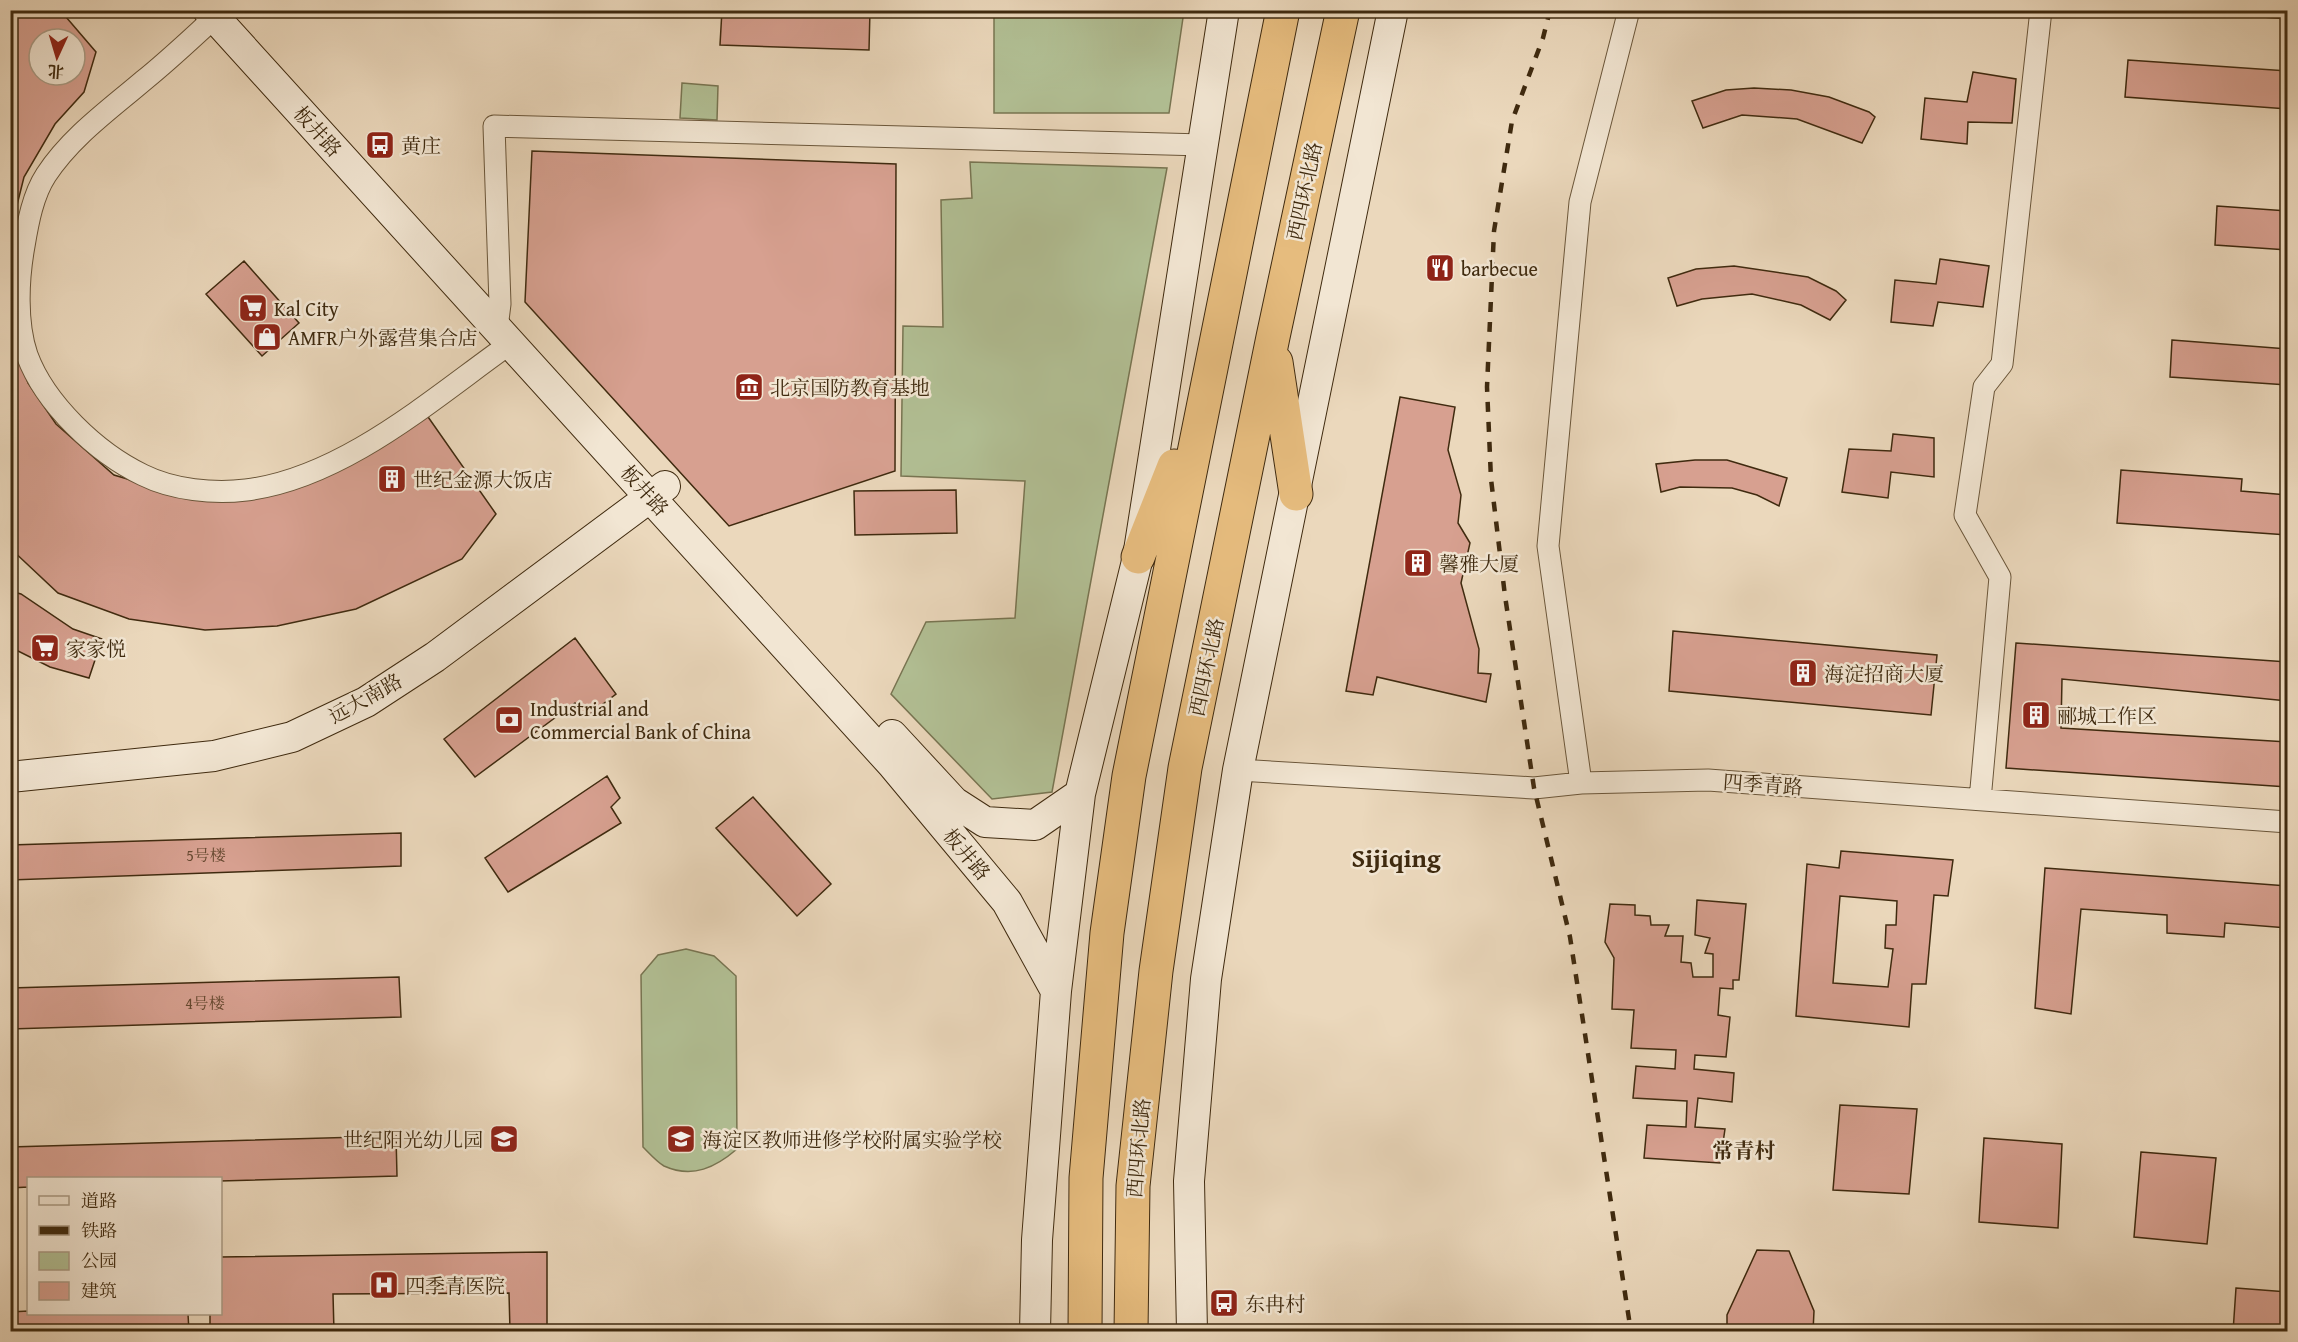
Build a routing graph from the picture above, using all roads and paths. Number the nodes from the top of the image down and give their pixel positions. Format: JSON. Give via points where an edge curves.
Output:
{"nodes":[{"id":1,"x":1224,"y":10,"type":"edge"},
{"id":2,"x":1283,"y":10,"type":"edge"},
{"id":3,"x":1343,"y":10,"type":"edge"},
{"id":4,"x":1393,"y":10,"type":"edge"},
{"id":5,"x":1629,"y":10,"type":"edge"},
{"id":6,"x":2041,"y":10,"type":"edge"},
{"id":7,"x":218,"y":13,"type":"edge"},
{"id":8,"x":1203,"y":145,"type":"junction"},
{"id":9,"x":503,"y":325,"type":"junction"},
{"id":10,"x":1273,"y":337,"type":"junction"},
{"id":11,"x":1205,"y":390,"type":"junction"},
{"id":12,"x":658,"y":491,"type":"junction"},
{"id":13,"x":1296,"y":494,"type":"junction"},
{"id":14,"x":1138,"y":557,"type":"junction"},
{"id":15,"x":1238,"y":770,"type":"junction"},
{"id":16,"x":10,"y":777,"type":"edge"},
{"id":17,"x":1581,"y":783,"type":"junction"},
{"id":18,"x":1080,"y":794,"type":"junction"},
{"id":19,"x":1980,"y":800,"type":"junction"},
{"id":20,"x":2288,"y":822,"type":"edge"},
{"id":21,"x":1056,"y":991,"type":"junction"},
{"id":22,"x":1035,"y":1332,"type":"edge"},
{"id":23,"x":1085,"y":1332,"type":"edge"},
{"id":24,"x":1131,"y":1332,"type":"edge"},
{"id":25,"x":1192,"y":1332,"type":"edge"}],
"edges":[{"from":1,"to":8,"type":"street"},
{"from":2,"to":11,"type":"highway"},
{"from":3,"to":10,"type":"highway","name":"西四环北路"},
{"from":4,"to":13,"type":"street"},
{"from":5,"to":17,"type":"street","via":[[1580,202],[1548,546]]},
{"from":6,"to":19,"type":"street","via":[[2002,364],[1984,387],[1965,514],[2000,577]]},
{"from":7,"to":9,"type":"street"},
{"from":7,"to":9,"type":"street","via":[[66,147],[45,177],[29,217],[20,273],[21,321],[27,354],[43,388],[74,426],[144,476],[183,488],[249,490],[322,468],[368,443]]},
{"from":8,"to":9,"type":"street","via":[[494,126]]},
{"from":8,"to":14,"type":"street"},
{"from":9,"to":12,"type":"street"},
{"from":9,"to":12,"type":"street","name":"板井路"},
{"from":10,"to":13,"type":"highway"},
{"from":10,"to":24,"type":"highway","name":"西四环北路","via":[[1185,768],[1132,1186]]},
{"from":11,"to":14,"type":"highway"},
{"from":11,"to":23,"type":"highway","via":[[1129,776],[1107,933],[1086,1178]]},
{"from":12,"to":16,"type":"street","name":"远大南路","via":[[435,657],[366,702],[292,737],[214,756]]},
{"from":12,"to":18,"type":"street","via":[[954,802],[985,822],[1035,825]]},
{"from":12,"to":21,"type":"street","name":"板井路","via":[[1007,902]]},
{"from":13,"to":15,"type":"street"},
{"from":14,"to":18,"type":"street"},
{"from":15,"to":17,"type":"street","name":"四季青路","via":[[1534,788]]},
{"from":15,"to":25,"type":"street","via":[[1206,980],[1190,1169]]},
{"from":17,"to":19,"type":"street","name":"四季青路","via":[[1708,780]]},
{"from":18,"to":21,"type":"street"},
{"from":19,"to":20,"type":"street","name":"四季青路"},
{"from":21,"to":22,"type":"street","via":[[1037,1240]]}]}
